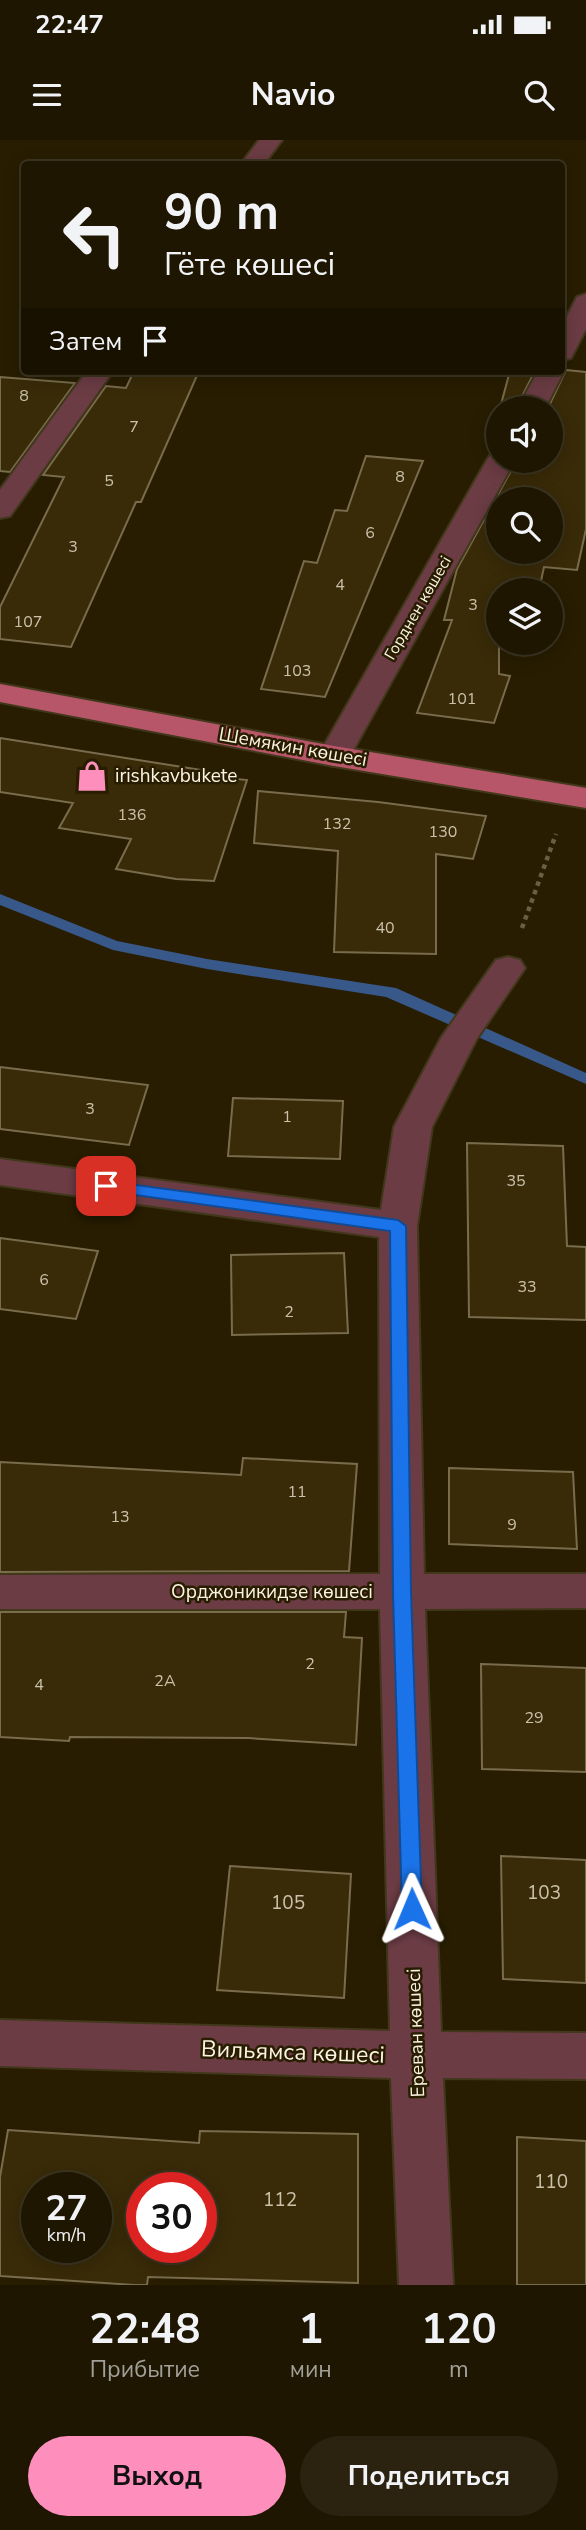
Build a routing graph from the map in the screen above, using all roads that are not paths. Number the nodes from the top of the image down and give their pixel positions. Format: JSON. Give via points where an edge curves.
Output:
{"nodes":[{"id":1,"x":271,"y":140,"type":"edge"},
{"id":2,"x":254,"y":161,"type":"edge"},
{"id":3,"x":586,"y":302,"type":"edge"},
{"id":4,"x":565,"y":346,"type":"edge"},
{"id":5,"x":97,"y":375,"type":"edge"},
{"id":6,"x":549,"y":375,"type":"edge"},
{"id":7,"x":537,"y":396,"type":"edge"},
{"id":8,"x":495,"y":473,"type":"edge"},
{"id":9,"x":0,"y":510,"type":"edge"},
{"id":10,"x":0,"y":693,"type":"edge"},
{"id":11,"x":334,"y":756,"type":"junction"},
{"id":12,"x":578,"y":797,"type":"edge"},
{"id":13,"x":508,"y":968,"type":"road end"},
{"id":14,"x":0,"y":1171,"type":"edge"},
{"id":15,"x":398,"y":1226,"type":"junction"},
{"id":16,"x":586,"y":1591,"type":"edge"},
{"id":17,"x":0,"y":1592,"type":"edge"},
{"id":18,"x":402,"y":1593,"type":"junction"},
{"id":19,"x":0,"y":2043,"type":"edge"},
{"id":20,"x":416,"y":2056,"type":"junction"},
{"id":21,"x":586,"y":2056,"type":"edge"},
{"id":22,"x":426,"y":2285,"type":"edge"}],
"edges":[{"from":1,"to":2,"type":"street"},
{"from":3,"to":4,"type":"street"},
{"from":5,"to":9,"type":"street"},
{"from":6,"to":7,"type":"street"},
{"from":8,"to":11,"type":"street","name":"Горднен көшесі"},
{"from":10,"to":11,"type":"main road","name":"Шемякин көшесі"},
{"from":11,"to":12,"type":"main road","name":"Шемякин көшесі"},
{"from":13,"to":15,"type":"street","name":"Ереван көшесі","via":[[470,1022],[413,1127]]},
{"from":14,"to":15,"type":"street"},
{"from":15,"to":18,"type":"street","name":"Ереван көшесі"},
{"from":16,"to":18,"type":"street","name":"Орджоникидзе көшесі"},
{"from":17,"to":18,"type":"street","name":"Орджоникидзе көшесі"},
{"from":18,"to":20,"type":"street","name":"Ереван көшесі"},
{"from":19,"to":20,"type":"street","name":"Вильямса көшесі"},
{"from":20,"to":21,"type":"street","name":"Вильямса көшесі"},
{"from":20,"to":22,"type":"street","name":"Ереван көшесі"}]}
